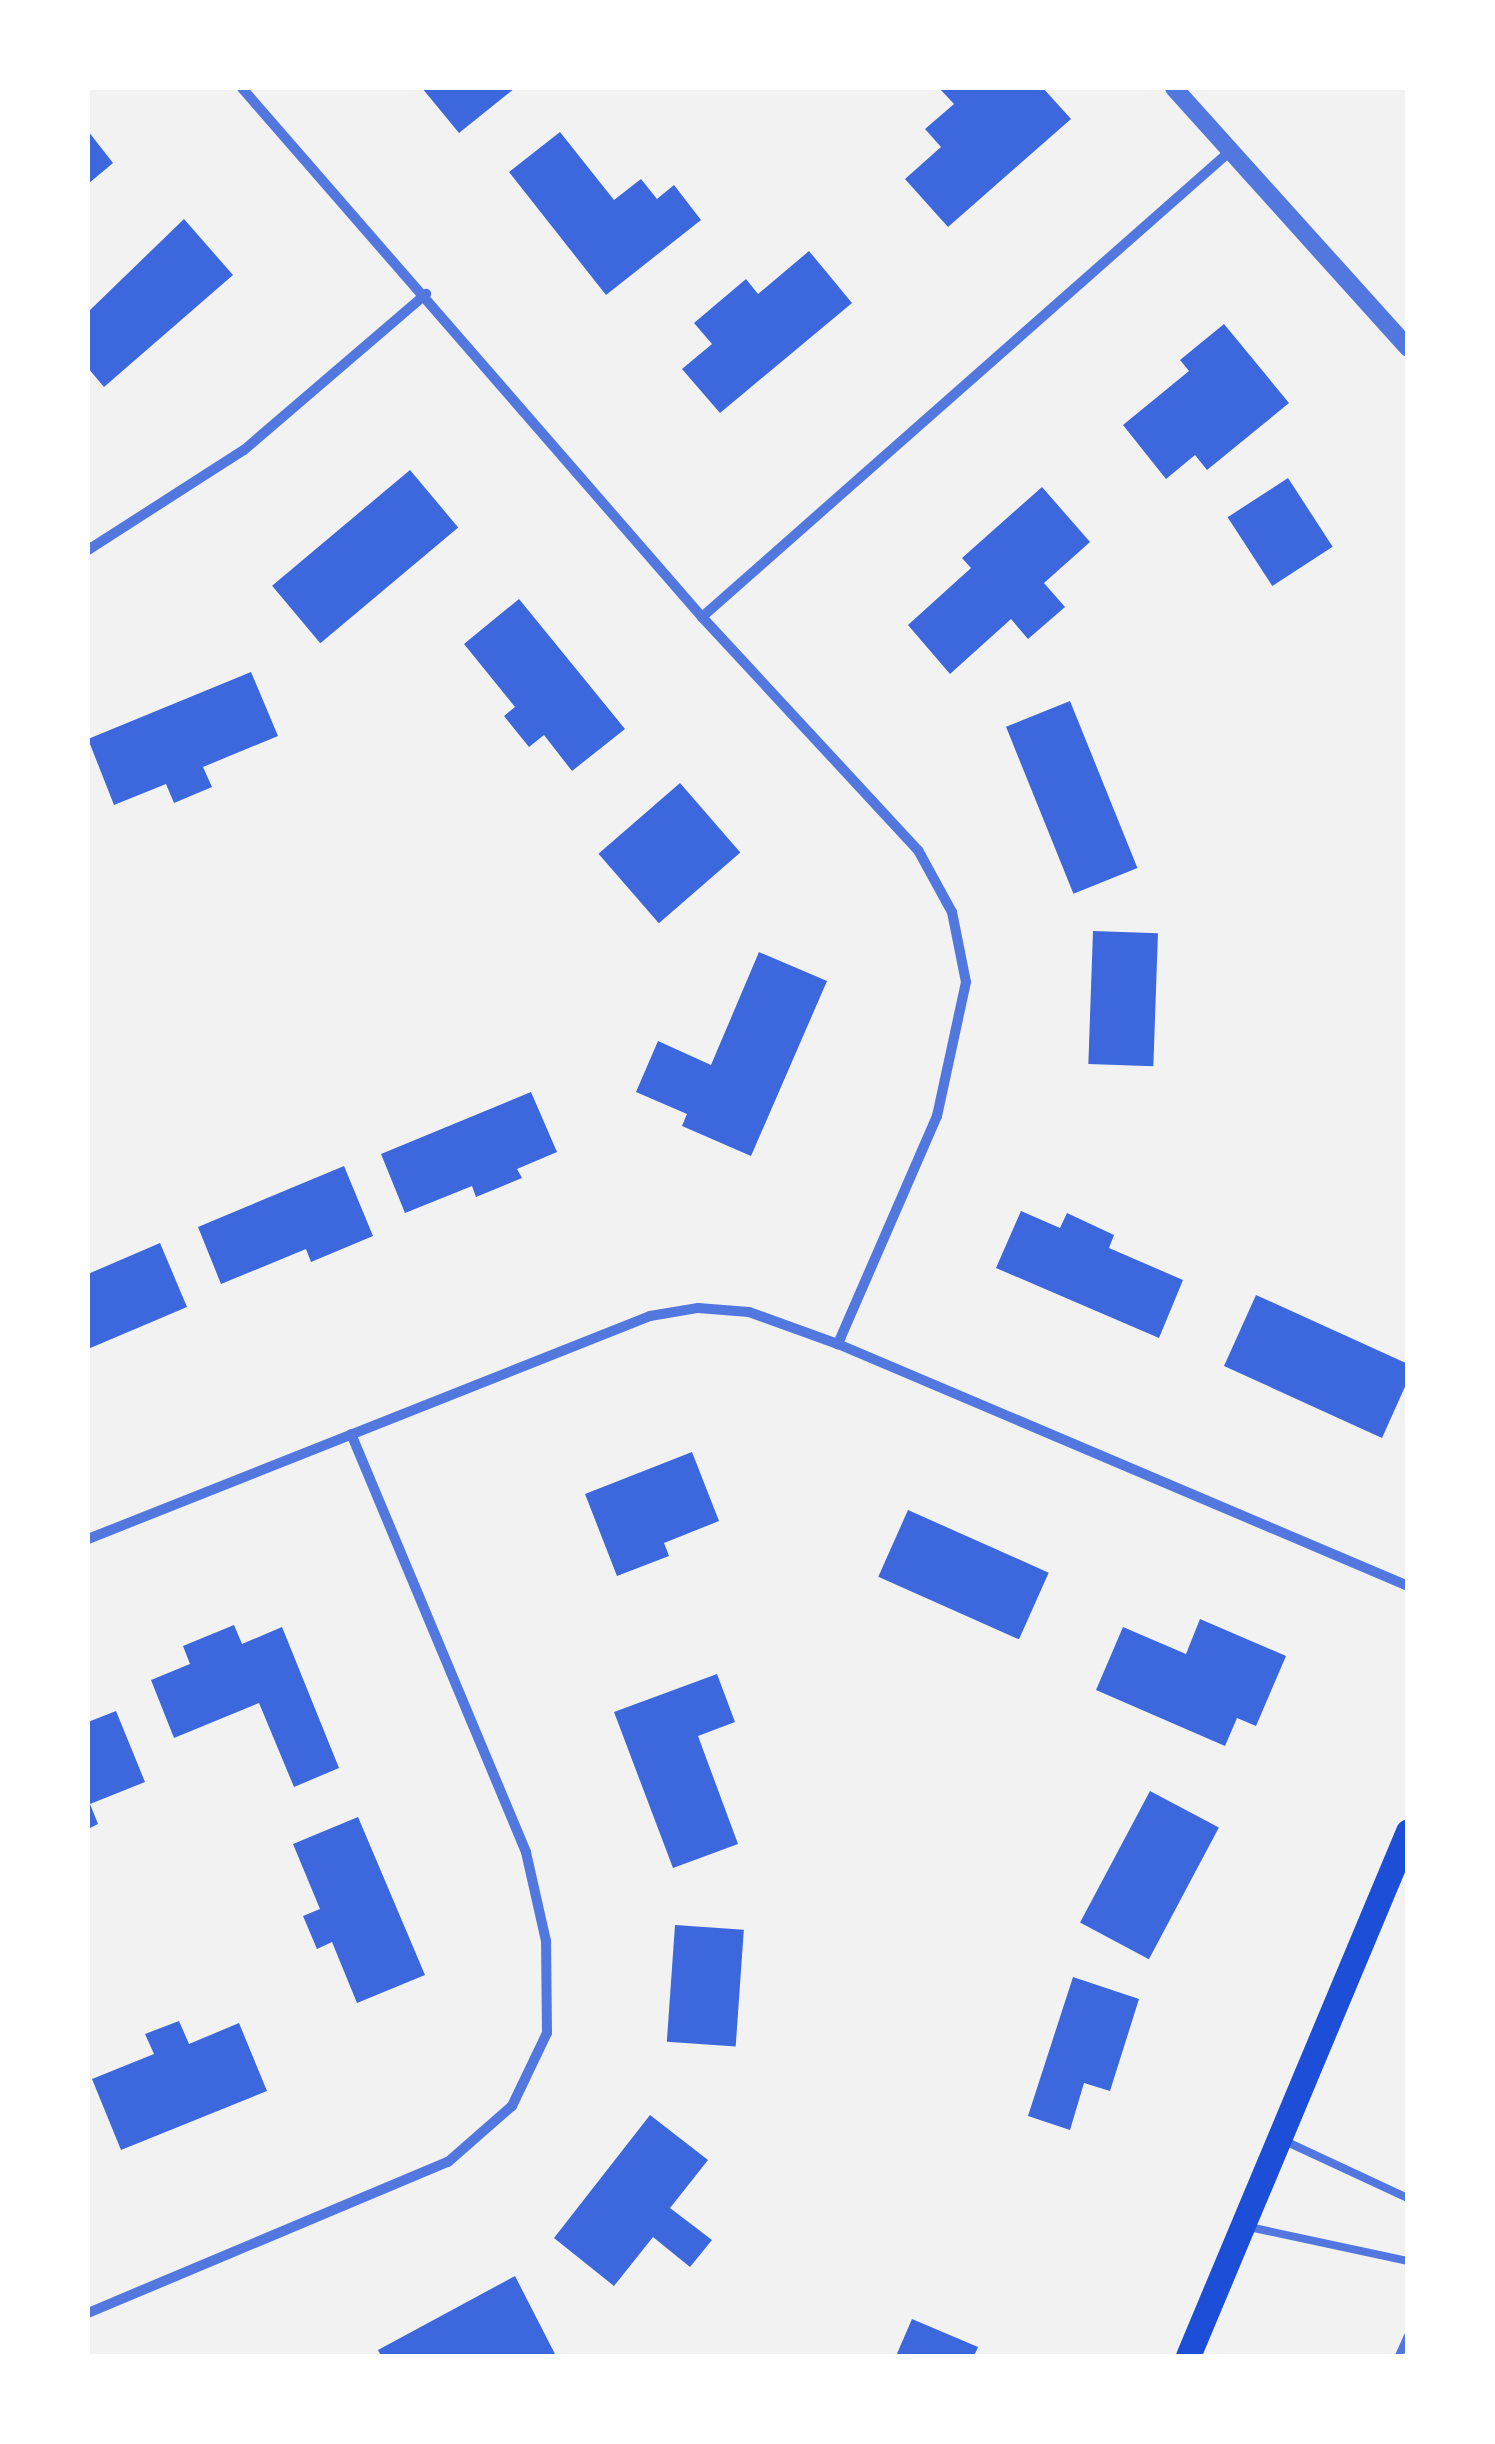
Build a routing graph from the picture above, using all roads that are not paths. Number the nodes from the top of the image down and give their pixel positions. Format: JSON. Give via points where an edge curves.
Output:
{"nodes":[{"id":1,"x":242,"y":88,"type":"edge"},
{"id":2,"x":1174,"y":88,"type":"edge"},
{"id":3,"x":1229,"y":152,"type":"junction"},
{"id":4,"x":426,"y":294,"type":"junction"},
{"id":5,"x":1408,"y":348,"type":"edge"},
{"id":6,"x":88,"y":550,"type":"edge"},
{"id":7,"x":702,"y":617,"type":"junction"},
{"id":8,"x":838,"y":1344,"type":"junction"},
{"id":9,"x":351,"y":1434,"type":"junction"},
{"id":10,"x":88,"y":1539,"type":"edge"},
{"id":11,"x":1408,"y":1586,"type":"edge"},
{"id":12,"x":1408,"y":1831,"type":"edge"},
{"id":13,"x":1278,"y":2138,"type":"junction"},
{"id":14,"x":1408,"y":2198,"type":"edge"},
{"id":15,"x":1245,"y":2226,"type":"junction"},
{"id":16,"x":1408,"y":2261,"type":"edge"},
{"id":17,"x":88,"y":2314,"type":"edge"},
{"id":18,"x":1408,"y":2336,"type":"edge"},
{"id":19,"x":1188,"y":2356,"type":"edge"},
{"id":20,"x":1399,"y":2356,"type":"edge"}],
"edges":[{"from":1,"to":4,"type":"street"},
{"from":2,"to":3,"type":"street"},
{"from":3,"to":5,"type":"street"},
{"from":3,"to":7,"type":"street"},
{"from":4,"to":6,"type":"street","via":[[244,450]]},
{"from":4,"to":7,"type":"street"},
{"from":7,"to":8,"type":"street","via":[[918,850],[952,912],[966,982],[937,1116]]},
{"from":8,"to":9,"type":"street","via":[[749,1312],[698,1308],[650,1316]]},
{"from":8,"to":11,"type":"street"},
{"from":9,"to":10,"type":"street"},
{"from":9,"to":17,"type":"street","via":[[526,1852],[546,1941],[547,2034],[512,2106],[448,2162]]},
{"from":12,"to":13,"type":"main road"},
{"from":13,"to":14,"type":"lane"},
{"from":13,"to":15,"type":"main road"},
{"from":15,"to":16,"type":"lane"},
{"from":15,"to":19,"type":"main road"},
{"from":18,"to":20,"type":"lane"}]}
